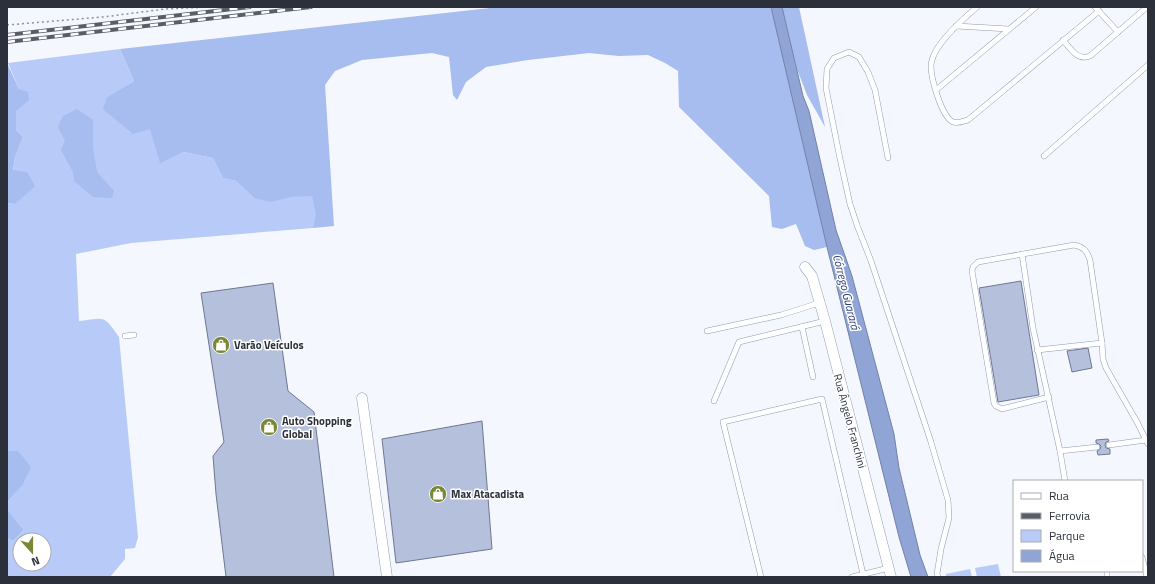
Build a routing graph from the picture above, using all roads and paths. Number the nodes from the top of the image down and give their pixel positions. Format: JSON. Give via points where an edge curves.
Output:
{"nodes":[{"id":1,"x":211,"y":7,"type":"edge"},
{"id":2,"x":977,"y":7,"type":"edge"},
{"id":3,"x":1036,"y":7,"type":"edge"},
{"id":4,"x":1147,"y":7,"type":"edge"},
{"id":5,"x":1097,"y":9,"type":"edge"},
{"id":6,"x":7,"y":25,"type":"edge"},
{"id":7,"x":956,"y":26,"type":"junction"},
{"id":8,"x":1009,"y":30,"type":"junction"},
{"id":9,"x":1118,"y":32,"type":"junction"},
{"id":10,"x":1063,"y":40,"type":"junction"},
{"id":11,"x":1148,"y":65,"type":"edge"},
{"id":12,"x":936,"y":90,"type":"junction"},
{"id":13,"x":1044,"y":156,"type":"dead end"},
{"id":14,"x":888,"y":158,"type":"dead end"},
{"id":15,"x":1022,"y":254,"type":"junction"},
{"id":16,"x":805,"y":266,"type":"dead end"},
{"id":17,"x":819,"y":303,"type":"junction"},
{"id":18,"x":824,"y":321,"type":"junction"},
{"id":19,"x":802,"y":327,"type":"junction"},
{"id":20,"x":707,"y":332,"type":"dead end"},
{"id":21,"x":134,"y":335,"type":"dead end"},
{"id":22,"x":125,"y":336,"type":"dead end"},
{"id":23,"x":1102,"y":343,"type":"junction"},
{"id":24,"x":1037,"y":350,"type":"junction"},
{"id":25,"x":813,"y":377,"type":"dead end"},
{"id":26,"x":1049,"y":397,"type":"junction"},
{"id":27,"x":362,"y":398,"type":"dead end"},
{"id":28,"x":714,"y":400,"type":"dead end"},
{"id":29,"x":1147,"y":442,"type":"edge"},
{"id":30,"x":1109,"y":445,"type":"dead end"},
{"id":31,"x":1097,"y":446,"type":"dead end"},
{"id":32,"x":1060,"y":451,"type":"junction"},
{"id":33,"x":1065,"y":480,"type":"edge"},
{"id":34,"x":1143,"y":561,"type":"edge"},
{"id":35,"x":890,"y":572,"type":"edge"},
{"id":36,"x":863,"y":574,"type":"junction"},
{"id":37,"x":387,"y":577,"type":"edge"},
{"id":38,"x":761,"y":577,"type":"edge"},
{"id":39,"x":852,"y":577,"type":"edge"},
{"id":40,"x":938,"y":577,"type":"edge"},
{"id":41,"x":1147,"y":577,"type":"edge"}],
"edges":[{"from":1,"to":6,"type":"path","via":[[165,9]]},
{"from":2,"to":7,"type":"lane"},
{"from":3,"to":8,"type":"lane"},
{"from":4,"to":9,"type":"lane"},
{"from":5,"to":9,"type":"lane"},
{"from":5,"to":10,"type":"lane"},
{"from":7,"to":8,"type":"lane"},
{"from":7,"to":12,"type":"lane","via":[[933,56],[931,66]]},
{"from":8,"to":12,"type":"lane"},
{"from":9,"to":10,"type":"lane","via":[[1086,58],[1078,56]]},
{"from":10,"to":12,"type":"lane","via":[[968,120],[954,122],[948,118]]},
{"from":11,"to":13,"type":"lane"},
{"from":14,"to":40,"type":"lane","via":[[875,90],[868,72],[859,57],[849,52],[834,58],[827,69],[826,88],[850,204],[874,268],[948,500],[949,518],[941,549]]},
{"from":15,"to":23,"type":"lane","via":[[1074,245],[1085,249],[1090,260]]},
{"from":15,"to":24,"type":"lane"},
{"from":15,"to":26,"type":"lane","via":[[978,262],[972,271],[994,403],[1002,409]]},
{"from":16,"to":17,"type":"street","name":"Rua Ângelo Franchini","via":[[812,276]]},
{"from":17,"to":18,"type":"street","name":"Rua Ângelo Franchini"},
{"from":17,"to":20,"type":"lane","via":[[781,315]]},
{"from":18,"to":19,"type":"lane"},
{"from":18,"to":35,"type":"street","name":"Rua Ângelo Franchini"},
{"from":19,"to":25,"type":"lane"},
{"from":19,"to":28,"type":"lane","via":[[739,342]]},
{"from":21,"to":22,"type":"lane"},
{"from":23,"to":24,"type":"lane"},
{"from":23,"to":29,"type":"lane","via":[[1106,368]]},
{"from":24,"to":26,"type":"lane"},
{"from":26,"to":32,"type":"lane"},
{"from":27,"to":37,"type":"street"},
{"from":29,"to":30,"type":"lane"},
{"from":31,"to":32,"type":"lane"},
{"from":32,"to":33,"type":"lane"},
{"from":34,"to":41,"type":"lane"},
{"from":35,"to":36,"type":"lane"},
{"from":36,"to":38,"type":"lane","via":[[822,399],[723,422]]},
{"from":36,"to":39,"type":"lane"}]}
